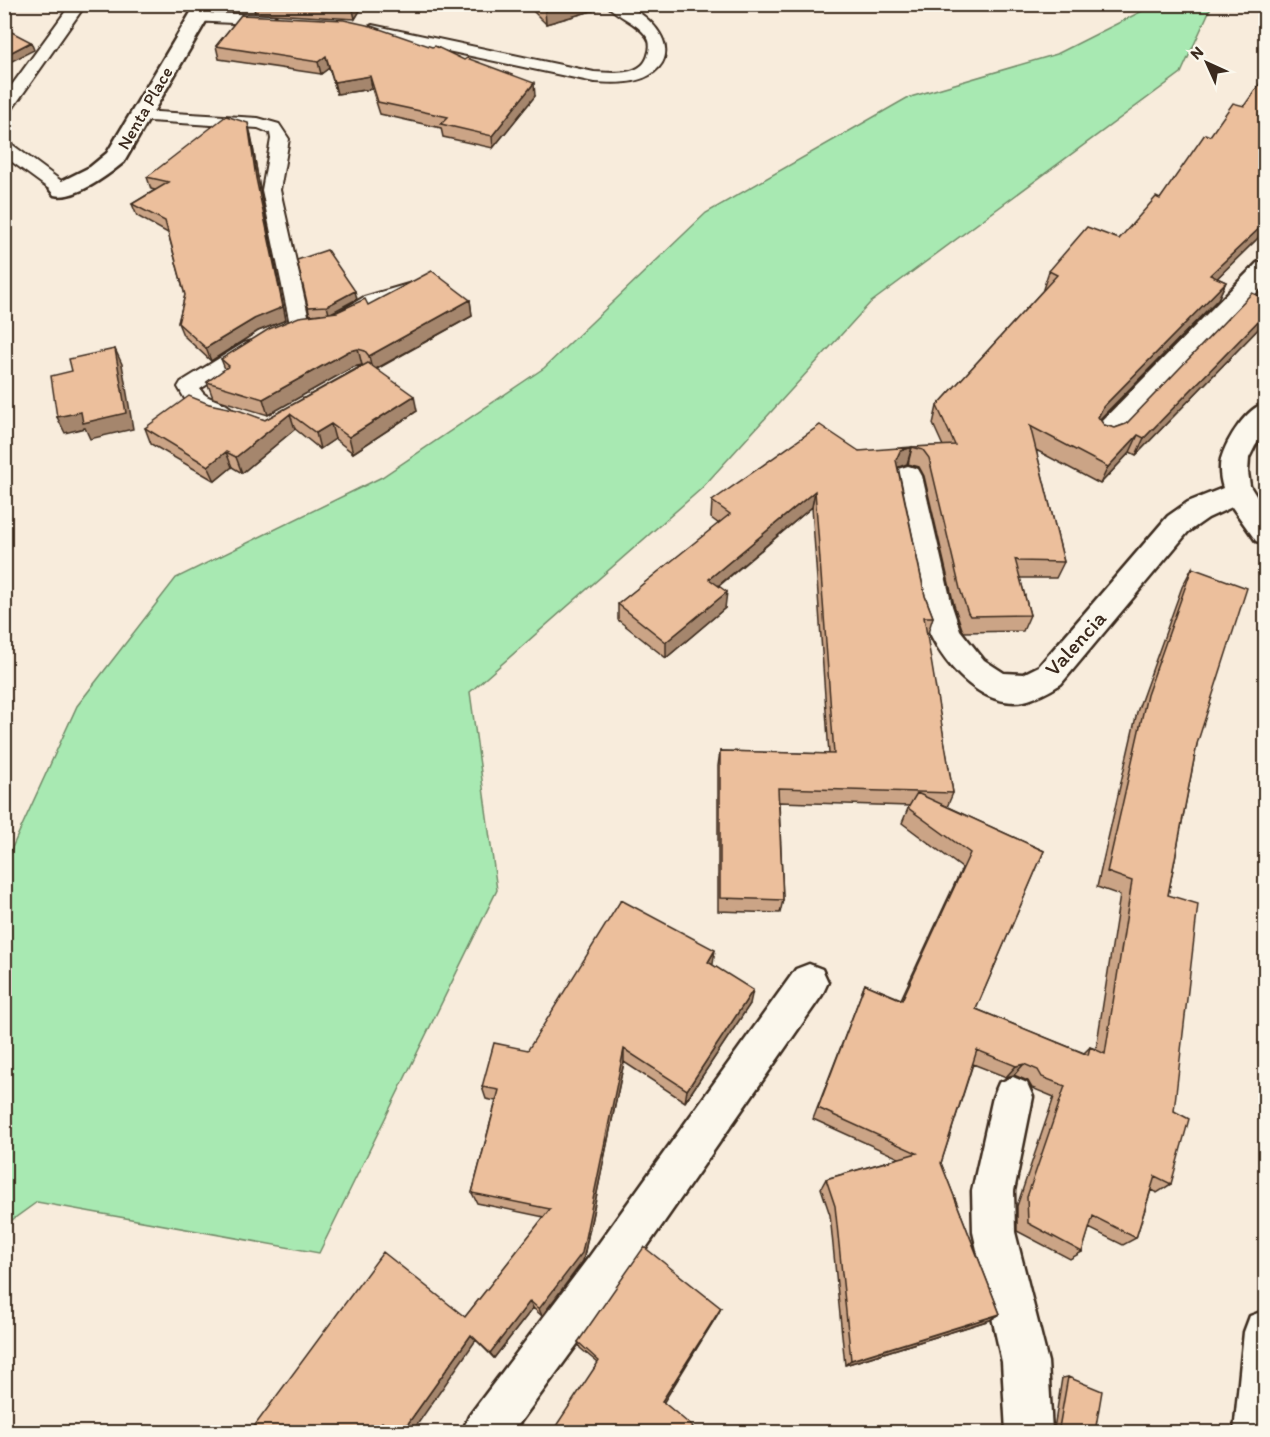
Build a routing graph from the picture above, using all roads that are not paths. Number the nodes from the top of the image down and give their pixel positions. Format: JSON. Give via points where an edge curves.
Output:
{"nodes":[{"id":1,"x":79,"y":4,"type":"edge"},
{"id":2,"x":613,"y":4,"type":"edge"},
{"id":3,"x":201,"y":11,"type":"edge"},
{"id":4,"x":292,"y":21,"type":"edge"},
{"id":5,"x":358,"y":28,"type":"edge"},
{"id":6,"x":4,"y":108,"type":"edge"},
{"id":7,"x":140,"y":116,"type":"junction"},
{"id":8,"x":4,"y":147,"type":"edge"},
{"id":9,"x":62,"y":190,"type":"joint"},
{"id":10,"x":1266,"y":268,"type":"edge"},
{"id":11,"x":418,"y":287,"type":"edge"},
{"id":12,"x":283,"y":331,"type":"junction"},
{"id":13,"x":1266,"y":412,"type":"edge"},
{"id":14,"x":240,"y":415,"type":"edge"},
{"id":15,"x":1107,"y":433,"type":"edge"},
{"id":16,"x":908,"y":476,"type":"dead end"},
{"id":17,"x":1237,"y":493,"type":"junction"},
{"id":18,"x":1266,"y":533,"type":"edge"},
{"id":19,"x":809,"y":982,"type":"dead end"},
{"id":20,"x":1012,"y":1097,"type":"dead end"},
{"id":21,"x":1266,"y":1332,"type":"edge"},
{"id":22,"x":484,"y":1432,"type":"edge"},
{"id":23,"x":1029,"y":1432,"type":"edge"},
{"id":24,"x":1257,"y":1432,"type":"edge"}],
"edges":[{"from":1,"to":6,"type":"lane"},
{"from":2,"to":5,"type":"lane","via":[[652,32],[659,45],[657,58],[643,73],[622,78],[594,77]]},
{"from":3,"to":4,"type":"lane"},
{"from":3,"to":7,"type":"street","name":"Nenta Place"},
{"from":7,"to":9,"type":"street","name":"Nenta Place","via":[[116,157],[98,172]]},
{"from":7,"to":12,"type":"lane","via":[[258,123],[279,132],[271,189]]},
{"from":8,"to":9,"type":"lane"},
{"from":10,"to":15,"type":"street"},
{"from":11,"to":12,"type":"lane","via":[[371,301],[333,322]]},
{"from":12,"to":14,"type":"lane","via":[[188,387],[196,401]]},
{"from":13,"to":17,"type":"street","via":[[1236,453]]},
{"from":16,"to":17,"type":"street","name":"Valencia","via":[[942,623],[954,649],[987,679],[1021,688],[1050,675],[1178,524],[1198,510]]},
{"from":17,"to":18,"type":"street"},
{"from":19,"to":22,"type":"street","via":[[604,1272]]},
{"from":20,"to":23,"type":"street","via":[[993,1191],[994,1232],[1025,1362]]},
{"from":21,"to":24,"type":"street"}]}
